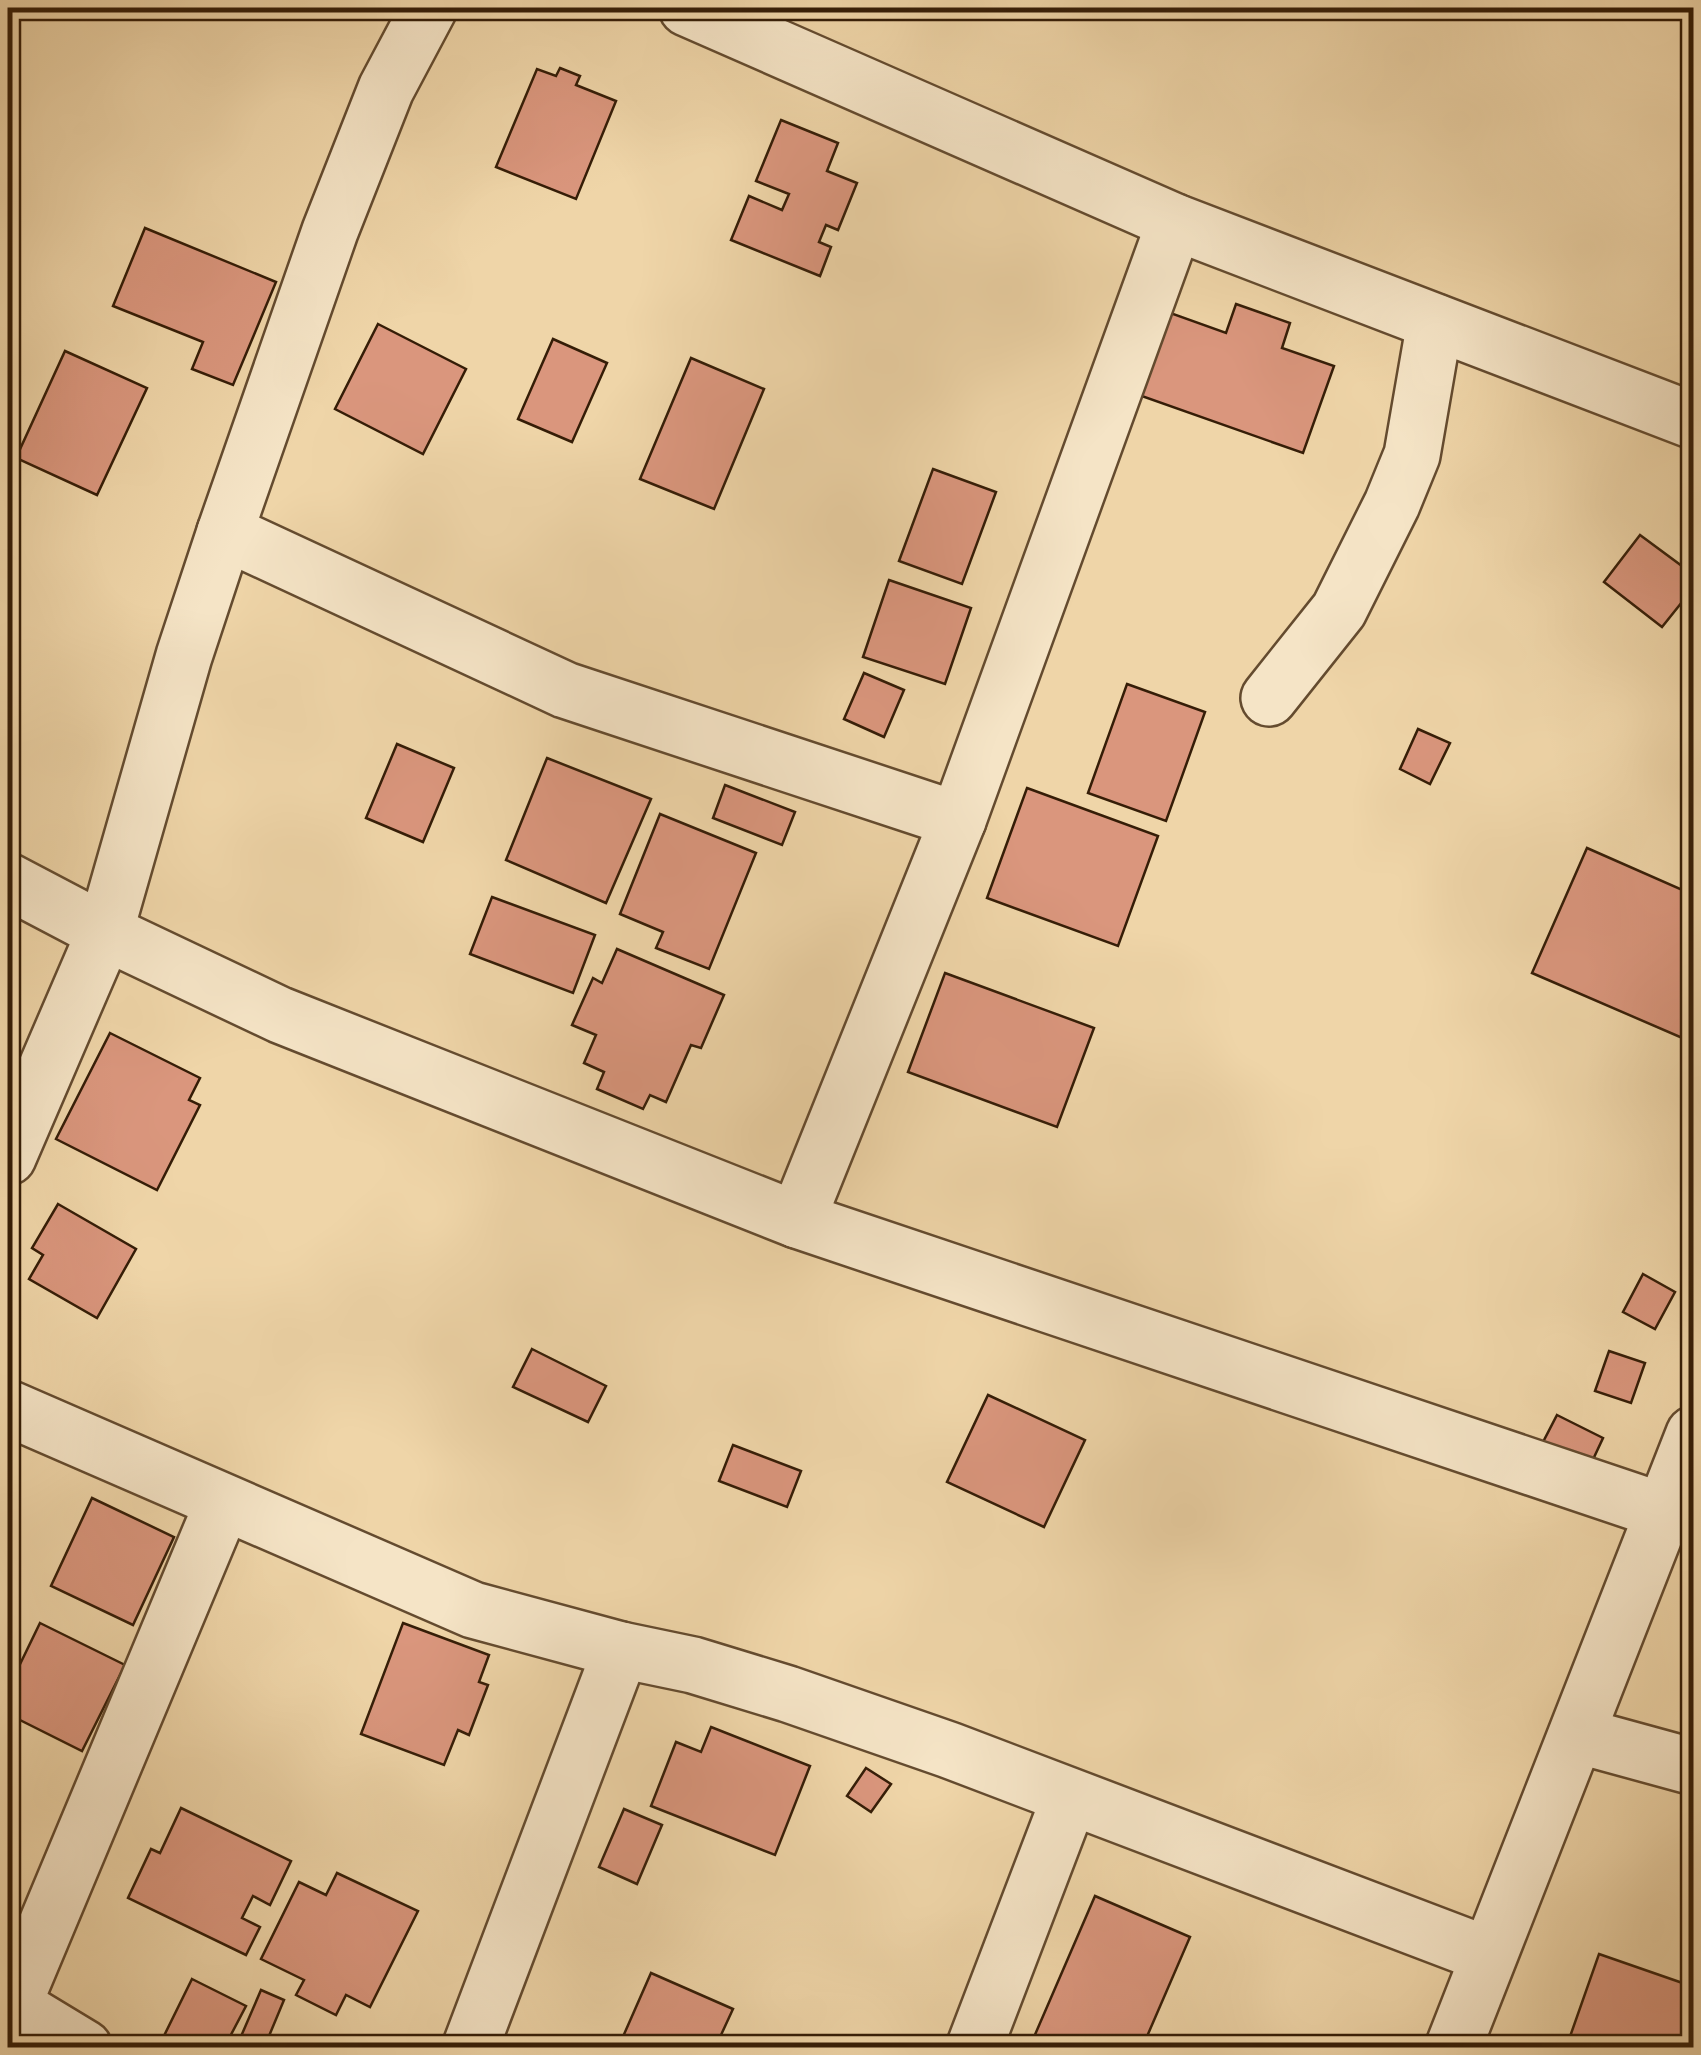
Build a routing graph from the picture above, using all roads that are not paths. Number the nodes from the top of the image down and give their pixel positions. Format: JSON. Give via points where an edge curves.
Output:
{"nodes":[{"id":1,"x":429,"y":8,"type":"edge"},
{"id":2,"x":687,"y":8,"type":"edge"},
{"id":3,"x":1175,"y":222,"type":"junction"},
{"id":4,"x":1434,"y":322,"type":"junction"},
{"id":5,"x":1694,"y":421,"type":"edge"},
{"id":6,"x":225,"y":532,"type":"junction"},
{"id":7,"x":1269,"y":698,"type":"dead end"},
{"id":8,"x":958,"y":820,"type":"junction"},
{"id":9,"x":8,"y":882,"type":"edge"},
{"id":10,"x":105,"y":932,"type":"junction"},
{"id":11,"x":8,"y":1157,"type":"edge"},
{"id":12,"x":797,"y":1220,"type":"junction"},
{"id":13,"x":8,"y":1408,"type":"edge"},
{"id":14,"x":1694,"y":1434,"type":"edge"},
{"id":15,"x":223,"y":1504,"type":"junction"},
{"id":16,"x":1664,"y":1512,"type":"junction"},
{"id":17,"x":621,"y":1650,"type":"junction"},
{"id":18,"x":1577,"y":1735,"type":"junction"},
{"id":19,"x":1694,"y":1767,"type":"edge"},
{"id":20,"x":1070,"y":1797,"type":"junction"},
{"id":21,"x":1488,"y":1955,"type":"junction"},
{"id":22,"x":84,"y":2048,"type":"edge"},
{"id":23,"x":470,"y":2048,"type":"edge"},
{"id":24,"x":974,"y":2048,"type":"edge"},
{"id":25,"x":1453,"y":2048,"type":"edge"}],
"edges":[{"from":1,"to":6,"type":"street","via":[[386,89],[330,231]]},
{"from":2,"to":3,"type":"street"},
{"from":3,"to":4,"type":"street"},
{"from":3,"to":8,"type":"street"},
{"from":4,"to":5,"type":"street"},
{"from":4,"to":7,"type":"street","via":[[1412,455],[1392,504],[1338,610]]},
{"from":6,"to":8,"type":"street","via":[[565,690]]},
{"from":6,"to":10,"type":"street"},
{"from":8,"to":12,"type":"street"},
{"from":9,"to":10,"type":"street"},
{"from":10,"to":11,"type":"street"},
{"from":10,"to":12,"type":"street","via":[[298,1022]]},
{"from":12,"to":16,"type":"street"},
{"from":13,"to":15,"type":"street"},
{"from":14,"to":16,"type":"street"},
{"from":15,"to":17,"type":"street","via":[[474,1610]]},
{"from":15,"to":22,"type":"street","via":[[13,2005]]},
{"from":16,"to":18,"type":"street"},
{"from":17,"to":20,"type":"street","via":[[788,1694]]},
{"from":17,"to":23,"type":"street"},
{"from":18,"to":19,"type":"street"},
{"from":18,"to":21,"type":"street"},
{"from":20,"to":21,"type":"street"},
{"from":20,"to":24,"type":"street"},
{"from":21,"to":25,"type":"street"}]}
